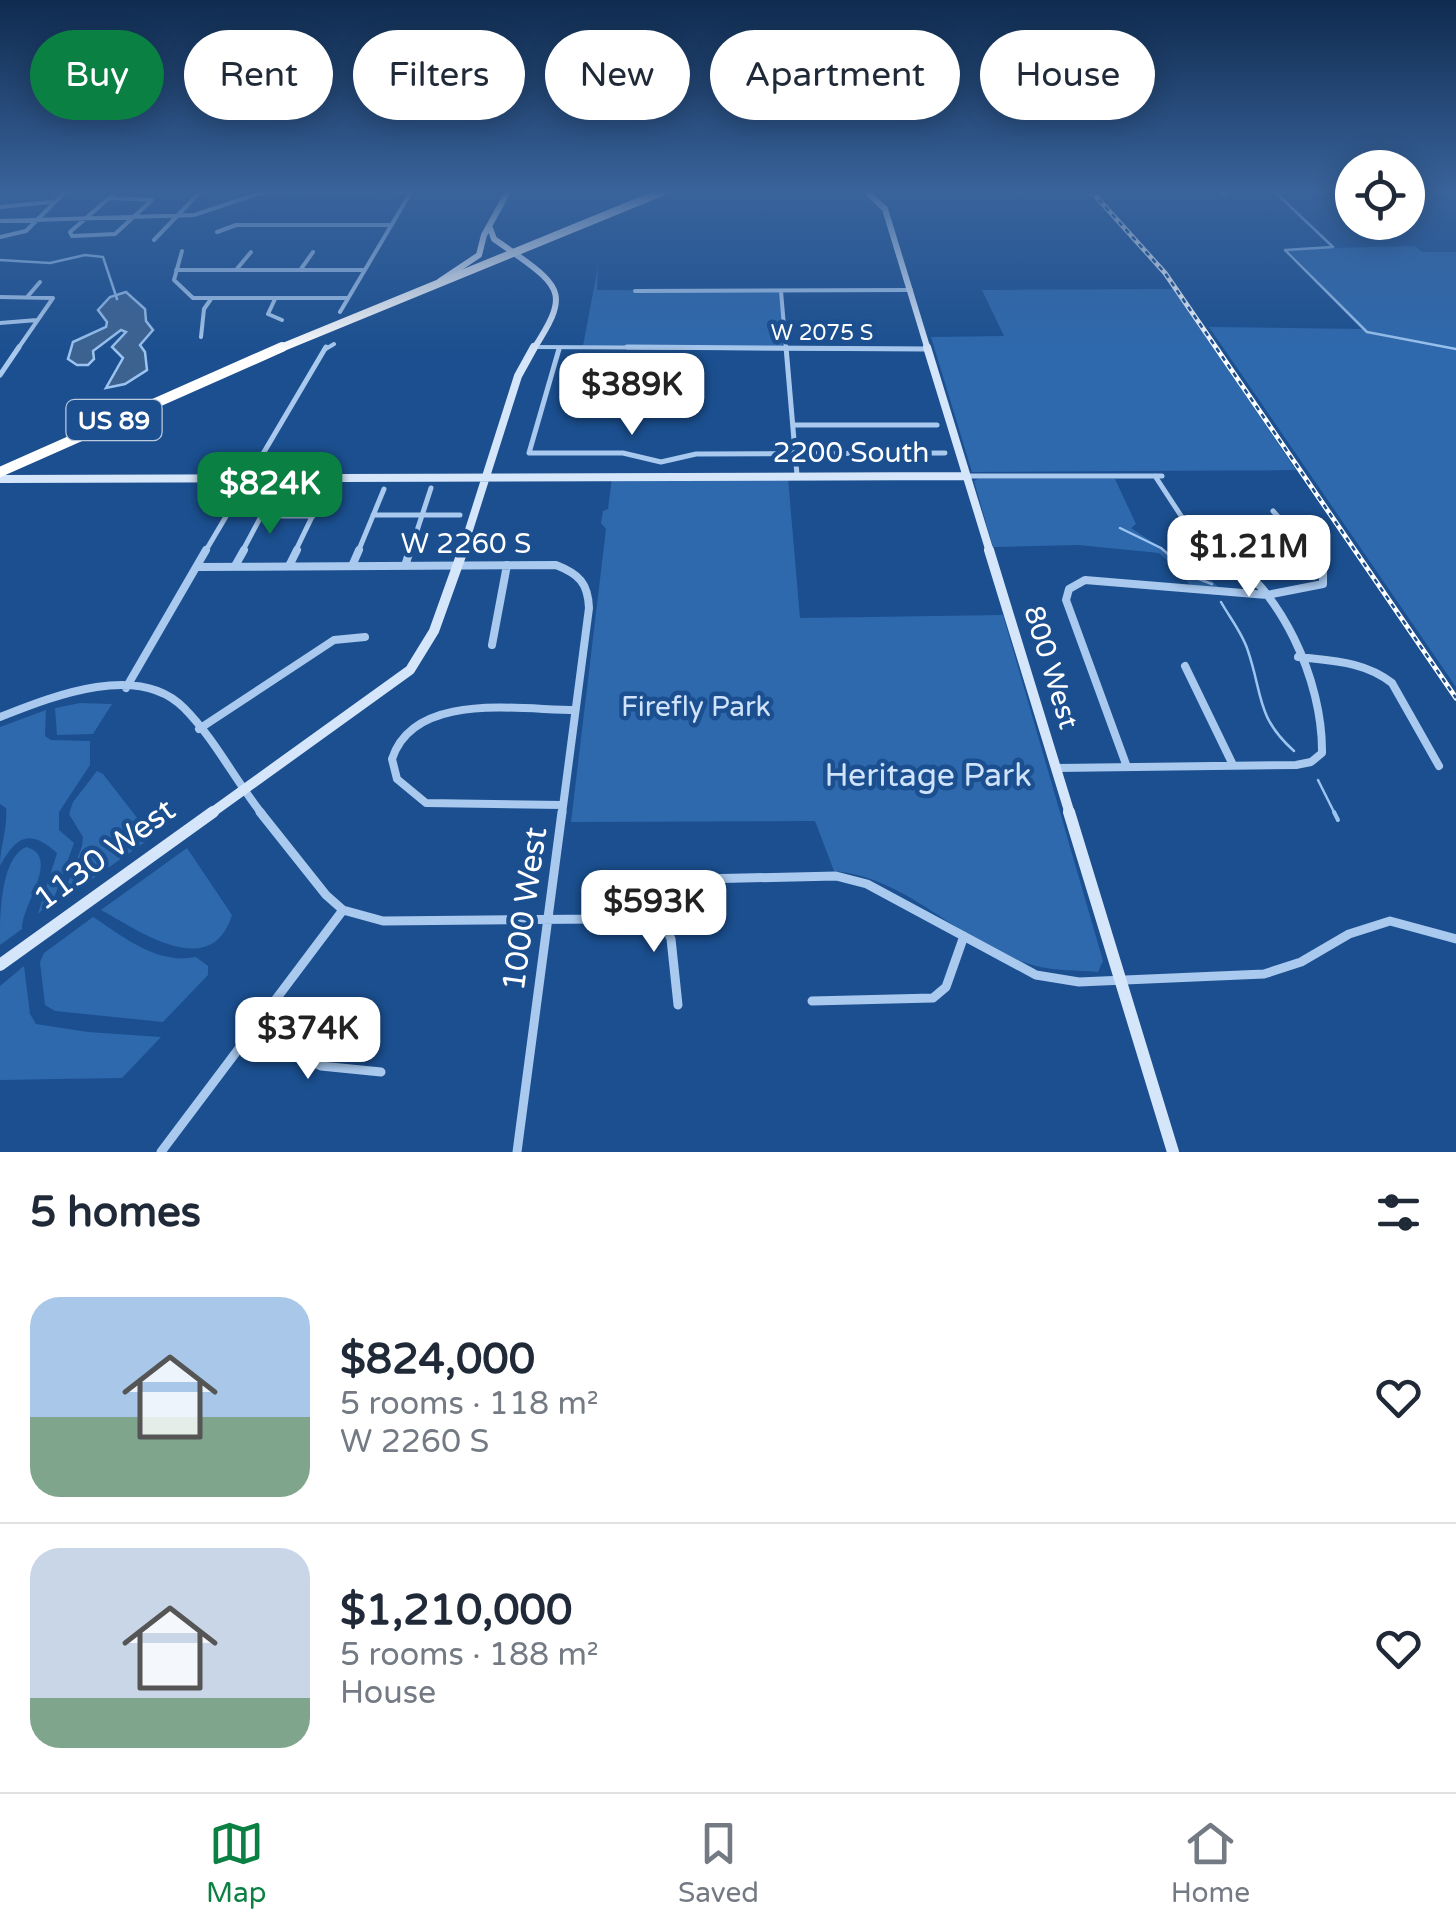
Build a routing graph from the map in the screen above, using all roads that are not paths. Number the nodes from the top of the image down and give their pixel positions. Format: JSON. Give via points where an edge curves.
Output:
{"nodes":[{"id":1,"x":379,"y":246,"type":"edge"},
{"id":2,"x":482,"y":246,"type":"edge"},
{"id":3,"x":504,"y":246,"type":"edge"},
{"id":4,"x":529,"y":246,"type":"edge"},
{"id":5,"x":896,"y":246,"type":"edge"},
{"id":6,"x":182,"y":251,"type":"dead end"},
{"id":7,"x":251,"y":252,"type":"dead end"},
{"id":8,"x":313,"y":252,"type":"dead end"},
{"id":9,"x":514,"y":252,"type":"junction"},
{"id":10,"x":175,"y":270,"type":"junction"},
{"id":11,"x":236,"y":270,"type":"junction"},
{"id":12,"x":301,"y":270,"type":"junction"},
{"id":13,"x":364,"y":270,"type":"junction"},
{"id":14,"x":40,"y":282,"type":"dead end"},
{"id":15,"x":430,"y":286,"type":"junction"},
{"id":16,"x":910,"y":290,"type":"junction"},
{"id":17,"x":781,"y":291,"type":"junction"},
{"id":18,"x":634,"y":292,"type":"dead end"},
{"id":19,"x":27,"y":296,"type":"junction"},
{"id":20,"x":0,"y":297,"type":"edge"},
{"id":21,"x":212,"y":298,"type":"junction"},
{"id":22,"x":276,"y":298,"type":"junction"},
{"id":23,"x":348,"y":298,"type":"junction"},
{"id":24,"x":340,"y":312,"type":"dead end"},
{"id":25,"x":38,"y":320,"type":"junction"},
{"id":26,"x":282,"y":320,"type":"dead end"},
{"id":27,"x":0,"y":324,"type":"edge"},
{"id":28,"x":202,"y":338,"type":"dead end"},
{"id":29,"x":334,"y":344,"type":"dead end"},
{"id":30,"x":536,"y":347,"type":"junction"},
{"id":31,"x":559,"y":349,"type":"junction"},
{"id":32,"x":928,"y":349,"type":"junction"},
{"id":33,"x":787,"y":352,"type":"junction"},
{"id":34,"x":0,"y":375,"type":"edge"},
{"id":35,"x":793,"y":425,"type":"junction"},
{"id":36,"x":937,"y":425,"type":"dead end"},
{"id":37,"x":796,"y":453,"type":"junction"},
{"id":38,"x":945,"y":453,"type":"dead end"},
{"id":39,"x":798,"y":474,"type":"junction"},
{"id":40,"x":0,"y":475,"type":"edge"},
{"id":41,"x":490,"y":476,"type":"junction"},
{"id":42,"x":966,"y":476,"type":"junction"},
{"id":43,"x":249,"y":478,"type":"junction"},
{"id":44,"x":384,"y":488,"type":"dead end"},
{"id":45,"x":432,"y":488,"type":"dead end"},
{"id":46,"x":275,"y":490,"type":"dead end"},
{"id":47,"x":325,"y":490,"type":"dead end"},
{"id":48,"x":1274,"y":511,"type":"dead end"},
{"id":49,"x":373,"y":515,"type":"junction"},
{"id":50,"x":422,"y":515,"type":"junction"},
{"id":51,"x":460,"y":515,"type":"dead end"},
{"id":52,"x":261,"y":516,"type":"junction"},
{"id":53,"x":312,"y":516,"type":"junction"},
{"id":54,"x":556,"y":564,"type":"joint"},
{"id":55,"x":507,"y":565,"type":"junction"},
{"id":56,"x":288,"y":566,"type":"junction"},
{"id":57,"x":352,"y":566,"type":"junction"},
{"id":58,"x":405,"y":566,"type":"junction"},
{"id":59,"x":458,"y":566,"type":"junction"},
{"id":60,"x":196,"y":567,"type":"junction"},
{"id":61,"x":234,"y":567,"type":"junction"},
{"id":62,"x":1267,"y":594,"type":"junction"},
{"id":63,"x":364,"y":637,"type":"dead end"},
{"id":64,"x":492,"y":646,"type":"dead end"},
{"id":65,"x":1298,"y":657,"type":"junction"},
{"id":66,"x":1185,"y":666,"type":"dead end"},
{"id":67,"x":125,"y":689,"type":"junction"},
{"id":68,"x":576,"y":710,"type":"junction"},
{"id":69,"x":0,"y":717,"type":"edge"},
{"id":70,"x":199,"y":728,"type":"junction"},
{"id":71,"x":1234,"y":765,"type":"junction"},
{"id":72,"x":1439,"y":766,"type":"dead end"},
{"id":73,"x":1128,"y":767,"type":"junction"},
{"id":74,"x":1056,"y":768,"type":"junction"},
{"id":75,"x":242,"y":788,"type":"junction"},
{"id":76,"x":564,"y":804,"type":"junction"},
{"id":77,"x":652,"y":898,"type":"junction"},
{"id":78,"x":343,"y":910,"type":"junction"},
{"id":79,"x":548,"y":921,"type":"junction"},
{"id":80,"x":964,"y":936,"type":"junction"},
{"id":81,"x":1456,"y":940,"type":"edge"},
{"id":82,"x":0,"y":965,"type":"edge"},
{"id":83,"x":1121,"y":980,"type":"junction"},
{"id":84,"x":812,"y":1001,"type":"dead end"},
{"id":85,"x":678,"y":1005,"type":"dead end"},
{"id":86,"x":252,"y":1029,"type":"junction"},
{"id":87,"x":381,"y":1072,"type":"dead end"},
{"id":88,"x":162,"y":1152,"type":"edge"},
{"id":89,"x":517,"y":1152,"type":"edge"},
{"id":90,"x":1172,"y":1152,"type":"edge"}],
"edges":[{"from":1,"to":13,"type":"street"},
{"from":2,"to":15,"type":"main road"},
{"from":3,"to":9,"type":"main road"},
{"from":4,"to":9,"type":"highway","number":"US 89"},
{"from":5,"to":16,"type":"street","name":"800 West"},
{"from":6,"to":10,"type":"street"},
{"from":7,"to":11,"type":"street"},
{"from":8,"to":12,"type":"street"},
{"from":9,"to":15,"type":"highway","number":"US 89"},
{"from":9,"to":30,"type":"street","via":[[556,286]]},
{"from":10,"to":11,"type":"street"},
{"from":10,"to":21,"type":"street","via":[[174,280],[188,296]]},
{"from":11,"to":12,"type":"street"},
{"from":12,"to":13,"type":"street"},
{"from":13,"to":23,"type":"street"},
{"from":14,"to":19,"type":"street"},
{"from":15,"to":40,"type":"highway","number":"US 89"},
{"from":16,"to":17,"type":"street"},
{"from":16,"to":32,"type":"street","name":"800 West"},
{"from":17,"to":18,"type":"street"},
{"from":17,"to":33,"type":"street"},
{"from":19,"to":20,"type":"street"},
{"from":19,"to":25,"type":"street","via":[[50,295]]},
{"from":21,"to":22,"type":"street"},
{"from":21,"to":28,"type":"street","via":[[204,309]]},
{"from":22,"to":23,"type":"street"},
{"from":22,"to":26,"type":"street","via":[[267,311]]},
{"from":23,"to":24,"type":"street"},
{"from":25,"to":27,"type":"street"},
{"from":25,"to":34,"type":"street"},
{"from":29,"to":43,"type":"street","via":[[309,372]]},
{"from":30,"to":31,"type":"street","name":"W 2075 S"},
{"from":30,"to":41,"type":"street","via":[[519,373]]},
{"from":31,"to":33,"type":"street","name":"W 2075 S"},
{"from":31,"to":37,"type":"street","via":[[530,453],[623,453],[662,462],[696,454]]},
{"from":32,"to":33,"type":"street","name":"W 2075 S"},
{"from":32,"to":42,"type":"street","name":"800 West"},
{"from":33,"to":35,"type":"street"},
{"from":35,"to":36,"type":"street"},
{"from":35,"to":37,"type":"street"},
{"from":37,"to":38,"type":"street"},
{"from":37,"to":39,"type":"street"},
{"from":39,"to":41,"type":"street","name":"2200 South"},
{"from":39,"to":42,"type":"street","name":"2200 South"},
{"from":40,"to":43,"type":"street","name":"2200 South"},
{"from":41,"to":43,"type":"street","name":"2200 South"},
{"from":41,"to":59,"type":"street","name":"1130 West"},
{"from":42,"to":62,"type":"street","name":"2200 South","via":[[1159,476],[1182,521],[1253,575]]},
{"from":42,"to":74,"type":"street","name":"800 West"},
{"from":43,"to":60,"type":"street"},
{"from":44,"to":49,"type":"street"},
{"from":45,"to":50,"type":"street"},
{"from":46,"to":52,"type":"street"},
{"from":47,"to":53,"type":"street"},
{"from":48,"to":62,"type":"street","via":[[1326,578],[1317,588]]},
{"from":49,"to":50,"type":"street"},
{"from":49,"to":57,"type":"street"},
{"from":50,"to":51,"type":"street"},
{"from":50,"to":58,"type":"street"},
{"from":52,"to":53,"type":"street"},
{"from":52,"to":61,"type":"street"},
{"from":53,"to":56,"type":"street"},
{"from":54,"to":55,"type":"street","name":"W 2260 S"},
{"from":54,"to":68,"type":"street","name":"1000 West","via":[[582,574],[590,597]]},
{"from":55,"to":59,"type":"street","name":"W 2260 S"},
{"from":55,"to":64,"type":"street"},
{"from":56,"to":57,"type":"street","name":"W 2260 S"},
{"from":56,"to":61,"type":"street","name":"W 2260 S"},
{"from":57,"to":58,"type":"street","name":"W 2260 S"},
{"from":58,"to":59,"type":"street","name":"W 2260 S"},
{"from":59,"to":75,"type":"street","name":"1130 West","via":[[432,638],[410,670]]},
{"from":60,"to":61,"type":"street","name":"W 2260 S"},
{"from":60,"to":67,"type":"street"},
{"from":62,"to":65,"type":"street"},
{"from":62,"to":73,"type":"street","via":[[1072,584],[1066,600]]},
{"from":63,"to":70,"type":"street","via":[[334,640]]},
{"from":65,"to":71,"type":"street","via":[[1324,728],[1322,753],[1296,765]]},
{"from":65,"to":72,"type":"street","via":[[1381,672]]},
{"from":66,"to":71,"type":"street"},
{"from":67,"to":69,"type":"street","via":[[68,693]]},
{"from":67,"to":70,"type":"street","via":[[165,694]]},
{"from":68,"to":76,"type":"street","name":"1000 West"},
{"from":68,"to":76,"type":"street","via":[[436,713],[401,738],[392,754],[397,778],[426,803]]},
{"from":70,"to":75,"type":"street"},
{"from":71,"to":73,"type":"street"},
{"from":73,"to":74,"type":"street"},
{"from":74,"to":83,"type":"street","name":"800 West"},
{"from":75,"to":78,"type":"street"},
{"from":75,"to":82,"type":"street","name":"1130 West"},
{"from":76,"to":79,"type":"street","name":"1000 West"},
{"from":77,"to":79,"type":"street","via":[[599,919]]},
{"from":77,"to":80,"type":"street","via":[[700,878],[836,876],[866,884]]},
{"from":77,"to":85,"type":"street","via":[[672,939]]},
{"from":78,"to":79,"type":"street","via":[[382,921]]},
{"from":78,"to":86,"type":"street"},
{"from":79,"to":89,"type":"street","name":"1000 West"},
{"from":80,"to":83,"type":"street","via":[[1036,975]]},
{"from":80,"to":84,"type":"street","via":[[946,987],[933,998]]},
{"from":81,"to":83,"type":"street","via":[[1390,921],[1264,974]]},
{"from":83,"to":90,"type":"street","name":"800 West"},
{"from":86,"to":87,"type":"street","via":[[321,1066]]},
{"from":86,"to":88,"type":"street"}]}
